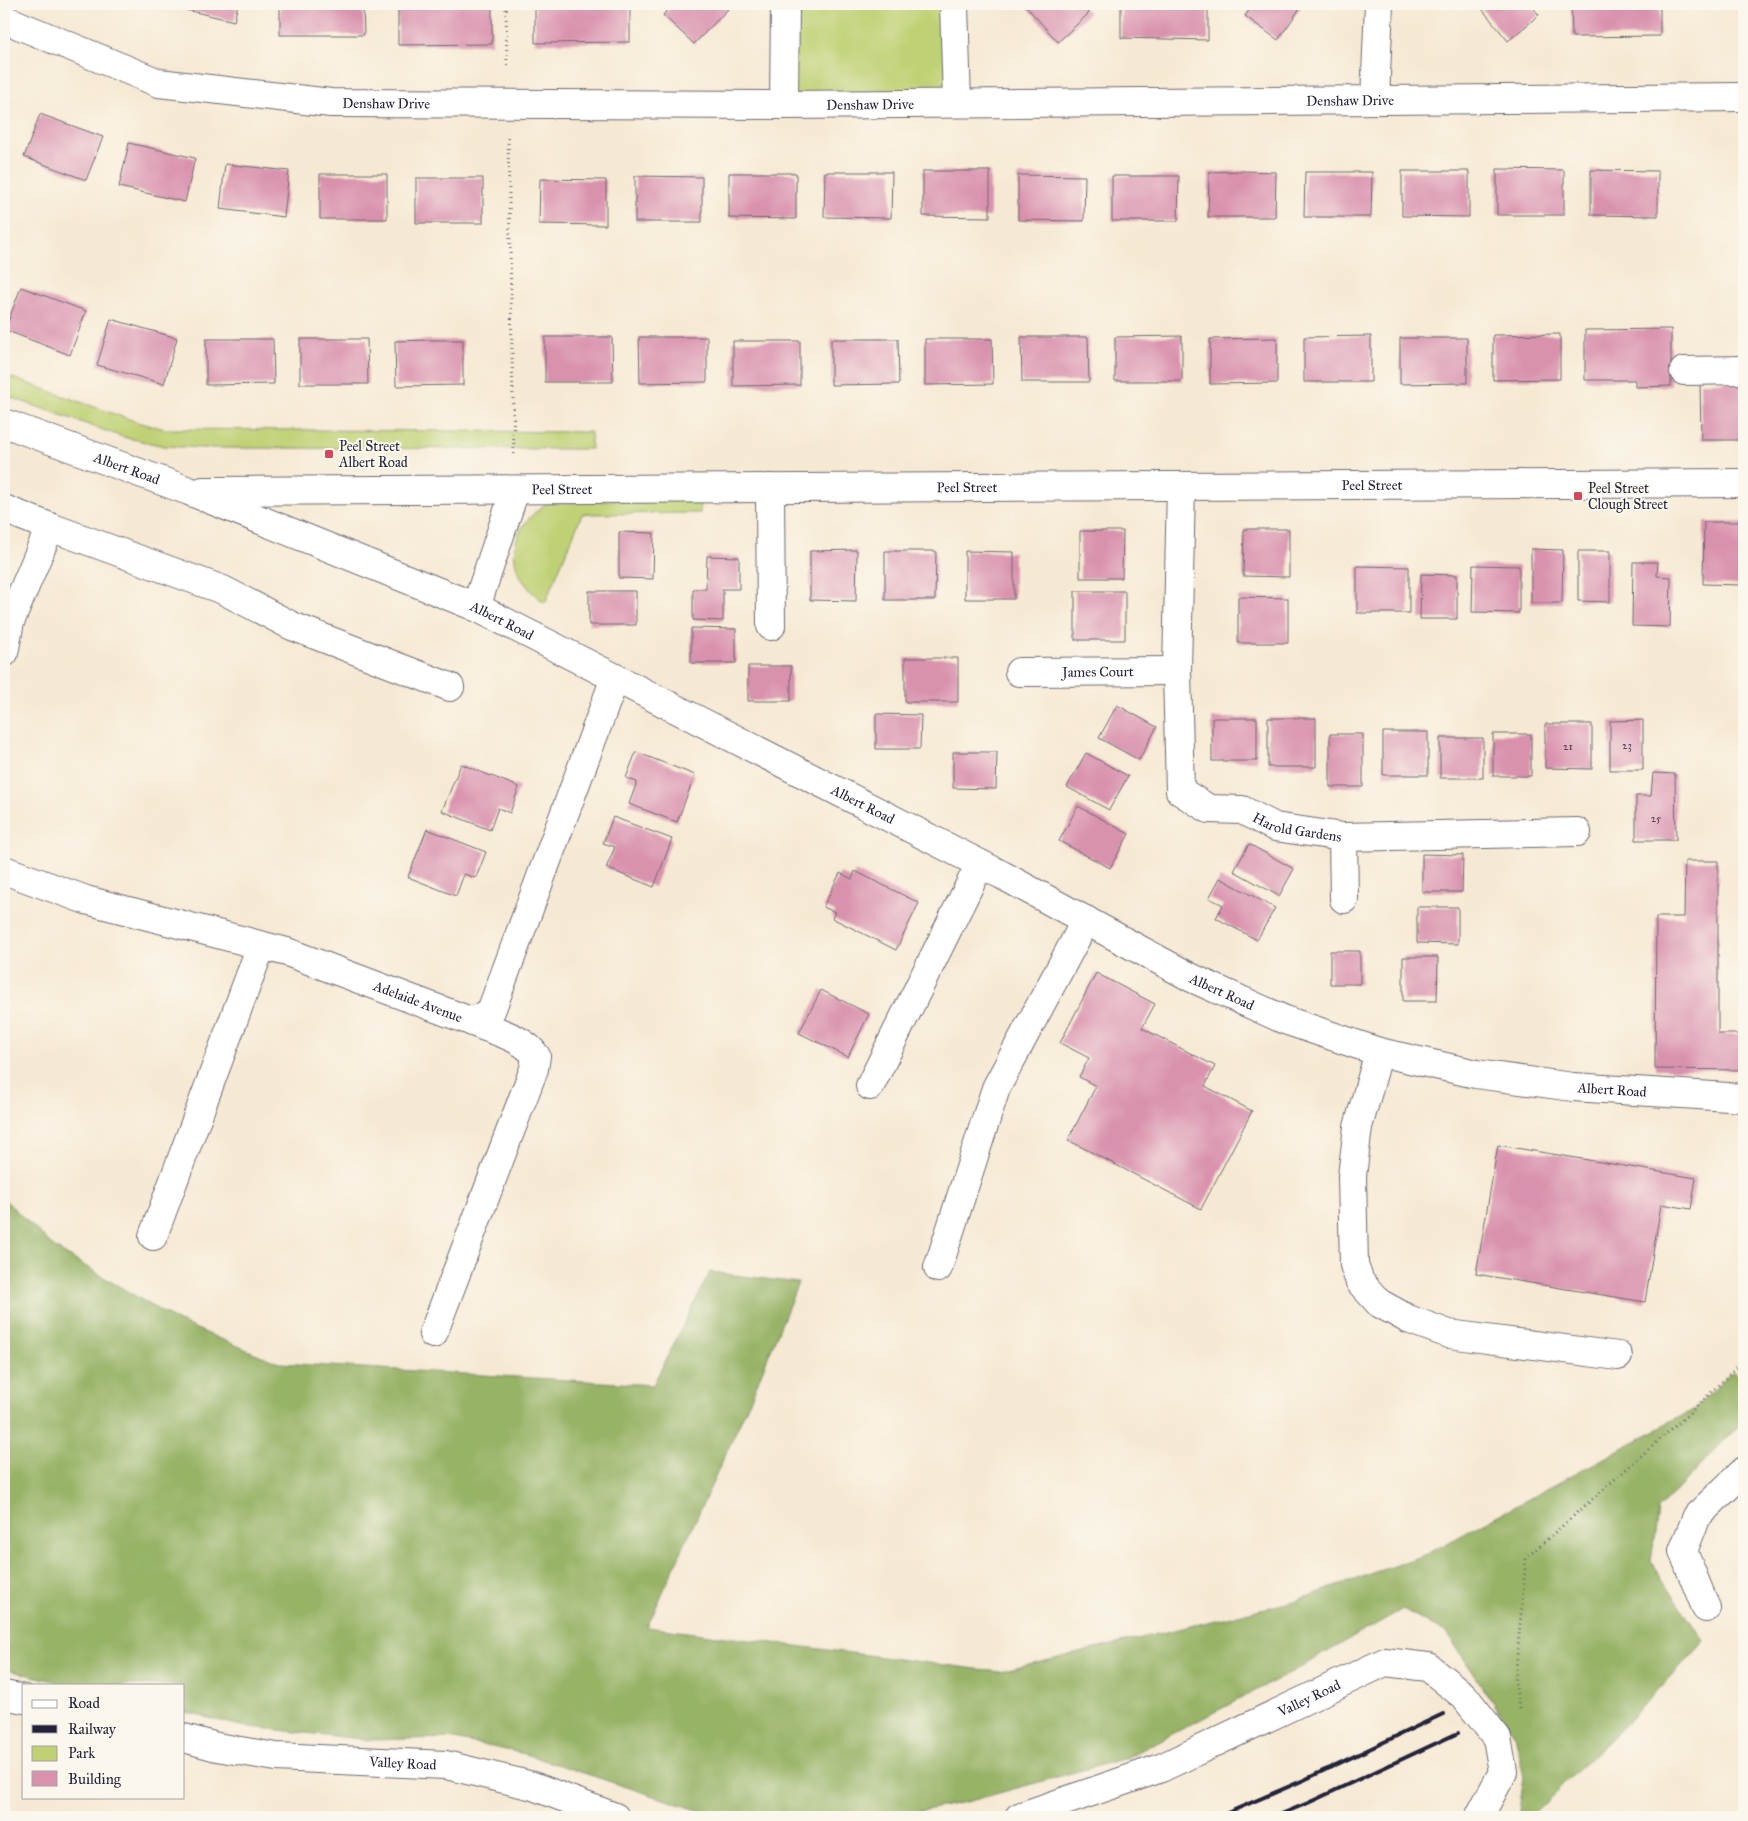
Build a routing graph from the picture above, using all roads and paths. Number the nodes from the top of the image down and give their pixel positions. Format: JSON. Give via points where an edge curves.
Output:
{"nodes":[{"id":1,"x":506,"y":4,"type":"edge"},
{"id":2,"x":785,"y":4,"type":"edge"},
{"id":3,"x":954,"y":4,"type":"edge"},
{"id":4,"x":1379,"y":4,"type":"edge"},
{"id":5,"x":4,"y":19,"type":"edge"},
{"id":6,"x":1744,"y":96,"type":"edge"},
{"id":7,"x":1375,"y":99,"type":"junction"},
{"id":8,"x":507,"y":103,"type":"junction"},
{"id":9,"x":957,"y":103,"type":"junction"},
{"id":10,"x":784,"y":104,"type":"junction"},
{"id":11,"x":1744,"y":370,"type":"edge"},
{"id":12,"x":1684,"y":371,"type":"dead end"},
{"id":13,"x":4,"y":423,"type":"edge"},
{"id":14,"x":1744,"y":483,"type":"edge"},
{"id":15,"x":1181,"y":486,"type":"junction"},
{"id":16,"x":770,"y":488,"type":"junction"},
{"id":17,"x":515,"y":490,"type":"junction"},
{"id":18,"x":189,"y":491,"type":"junction"},
{"id":19,"x":4,"y":509,"type":"edge"},
{"id":20,"x":50,"y":527,"type":"junction"},
{"id":21,"x":476,"y":607,"type":"junction"},
{"id":22,"x":771,"y":626,"type":"dead end"},
{"id":23,"x":4,"y":653,"type":"edge"},
{"id":24,"x":1177,"y":671,"type":"junction"},
{"id":25,"x":1018,"y":672,"type":"dead end"},
{"id":26,"x":615,"y":678,"type":"junction"},
{"id":27,"x":450,"y":687,"type":"dead end"},
{"id":28,"x":1577,"y":832,"type":"dead end"},
{"id":29,"x":1343,"y":837,"type":"junction"},
{"id":30,"x":980,"y":864,"type":"junction"},
{"id":31,"x":4,"y":870,"type":"edge"},
{"id":32,"x":1344,"y":899,"type":"dead end"},
{"id":33,"x":1086,"y":920,"type":"junction"},
{"id":34,"x":261,"y":946,"type":"junction"},
{"id":35,"x":473,"y":1022,"type":"junction"},
{"id":36,"x":1379,"y":1052,"type":"junction"},
{"id":37,"x":870,"y":1086,"type":"dead end"},
{"id":38,"x":1744,"y":1098,"type":"edge"},
{"id":39,"x":152,"y":1236,"type":"dead end"},
{"id":40,"x":938,"y":1268,"type":"dead end"},
{"id":41,"x":433,"y":1334,"type":"dead end"},
{"id":42,"x":1618,"y":1356,"type":"dead end"},
{"id":43,"x":1744,"y":1360,"type":"edge"},
{"id":44,"x":1744,"y":1472,"type":"edge"},
{"id":45,"x":1706,"y":1608,"type":"dead end"},
{"id":46,"x":4,"y":1695,"type":"edge"},
{"id":47,"x":22,"y":1700,"type":"edge"},
{"id":48,"x":1520,"y":1718,"type":"dead end"},
{"id":49,"x":185,"y":1738,"type":"edge"},
{"id":50,"x":616,"y":1817,"type":"edge"},
{"id":51,"x":1019,"y":1817,"type":"edge"},
{"id":52,"x":1479,"y":1817,"type":"edge"}],
"edges":[{"from":1,"to":8,"type":"path"},
{"from":2,"to":10,"type":"street"},
{"from":3,"to":9,"type":"street"},
{"from":4,"to":7,"type":"street"},
{"from":5,"to":8,"type":"street","name":"Denshaw Drive","via":[[159,82],[331,103]]},
{"from":6,"to":7,"type":"street","name":"Denshaw Drive"},
{"from":7,"to":9,"type":"street","name":"Denshaw Drive"},
{"from":8,"to":10,"type":"street","name":"Denshaw Drive"},
{"from":8,"to":17,"type":"path"},
{"from":9,"to":10,"type":"street","name":"Denshaw Drive"},
{"from":11,"to":12,"type":"street"},
{"from":13,"to":18,"type":"street","name":"Albert Road"},
{"from":14,"to":15,"type":"street","name":"Peel Street"},
{"from":15,"to":16,"type":"street","name":"Peel Street"},
{"from":15,"to":24,"type":"street","name":"Harold Gardens"},
{"from":16,"to":17,"type":"street","name":"Peel Street"},
{"from":16,"to":22,"type":"street"},
{"from":17,"to":18,"type":"street","name":"Peel Street"},
{"from":17,"to":21,"type":"street"},
{"from":18,"to":21,"type":"street","name":"Albert Road"},
{"from":19,"to":20,"type":"street"},
{"from":20,"to":23,"type":"street","via":[[10,622]]},
{"from":20,"to":27,"type":"street","via":[[223,590],[292,626]]},
{"from":21,"to":26,"type":"street","name":"Albert Road"},
{"from":24,"to":25,"type":"street","name":"James Court"},
{"from":24,"to":29,"type":"street","name":"Harold Gardens","via":[[1180,791],[1209,809],[1242,810],[1275,827]]},
{"from":26,"to":30,"type":"street","name":"Albert Road"},
{"from":26,"to":35,"type":"street","name":"Adelaide Avenue","via":[[491,1011]]},
{"from":28,"to":29,"type":"street","name":"Harold Gardens"},
{"from":29,"to":32,"type":"street"},
{"from":30,"to":33,"type":"street","name":"Albert Road"},
{"from":30,"to":37,"type":"street"},
{"from":31,"to":34,"type":"street","name":"Adelaide Avenue","via":[[86,900]]},
{"from":33,"to":36,"type":"street","name":"Albert Road","via":[[1192,978],[1285,1020]]},
{"from":33,"to":40,"type":"street","via":[[996,1088]]},
{"from":34,"to":35,"type":"street","name":"Adelaide Avenue","via":[[287,952]]},
{"from":34,"to":39,"type":"street"},
{"from":35,"to":41,"type":"street","via":[[523,1043],[536,1056],[534,1069]]},
{"from":36,"to":38,"type":"street","name":"Albert Road","via":[[1476,1074],[1573,1087]]},
{"from":36,"to":42,"type":"street","via":[[1358,1127],[1352,1176],[1354,1265],[1360,1282],[1379,1303],[1408,1319],[1448,1334]]},
{"from":43,"to":48,"type":"path","via":[[1693,1410],[1526,1558],[1515,1680]]},
{"from":44,"to":45,"type":"street","via":[[1698,1516],[1683,1551]]},
{"from":46,"to":47,"type":"street"},
{"from":49,"to":50,"type":"street","name":"Valley Road","via":[[276,1757],[446,1765],[533,1786]]},
{"from":51,"to":52,"type":"street","name":"Valley Road","via":[[1162,1768],[1385,1662],[1428,1667],[1464,1696],[1497,1738],[1503,1772]]}]}
